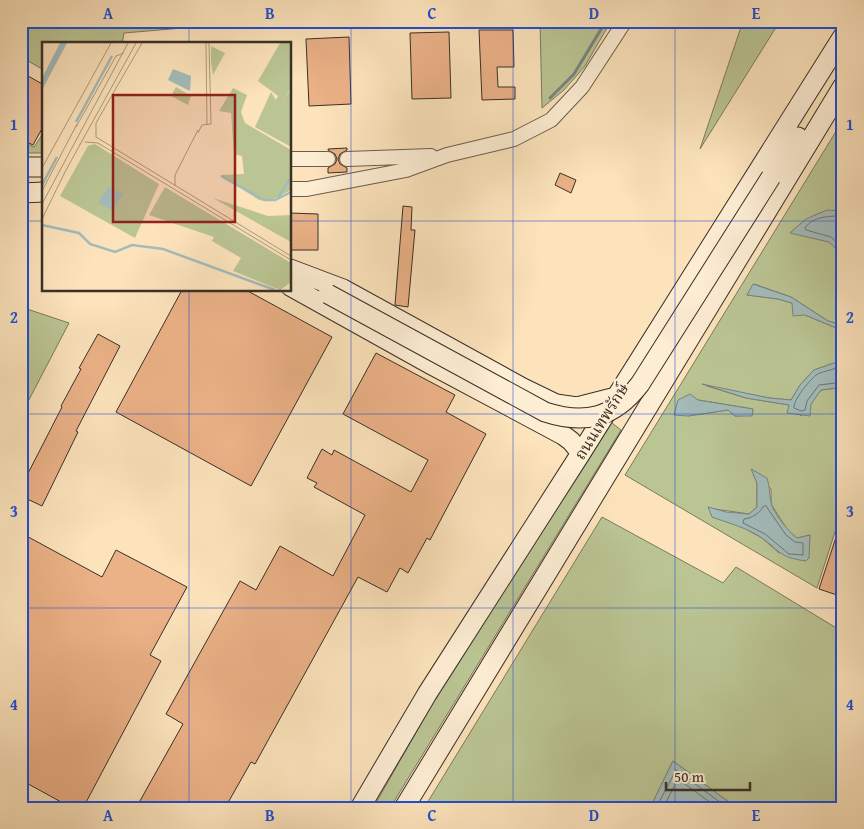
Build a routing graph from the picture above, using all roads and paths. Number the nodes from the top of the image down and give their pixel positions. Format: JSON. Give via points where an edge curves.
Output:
{"nodes":[{"id":1,"x":625,"y":21,"type":"edge"},
{"id":2,"x":843,"y":36,"type":"edge"},
{"id":3,"x":842,"y":88,"type":"edge"},
{"id":4,"x":447,"y":155,"type":"junction"},
{"id":5,"x":347,"y":158,"type":"dead end"},
{"id":6,"x":291,"y":159,"type":"edge"},
{"id":7,"x":328,"y":159,"type":"dead end"},
{"id":8,"x":21,"y":167,"type":"edge"},
{"id":9,"x":42,"y":167,"type":"edge"},
{"id":10,"x":291,"y":189,"type":"edge"},
{"id":11,"x":42,"y":192,"type":"edge"},
{"id":12,"x":21,"y":193,"type":"edge"},
{"id":13,"x":291,"y":269,"type":"edge"},
{"id":14,"x":291,"y":278,"type":"edge"},
{"id":15,"x":291,"y":287,"type":"edge"},
{"id":16,"x":616,"y":397,"type":"junction"},
{"id":17,"x":556,"y":404,"type":"junction"},
{"id":18,"x":549,"y":428,"type":"junction"},
{"id":19,"x":581,"y":453,"type":"junction"},
{"id":20,"x":360,"y":808,"type":"edge"},
{"id":21,"x":404,"y":808,"type":"edge"}],
"edges":[{"from":1,"to":4,"type":"street","via":[[582,87],[551,120],[514,139]]},
{"from":2,"to":16,"type":"main road","name":"ถนนเทพรักษ์"},
{"from":3,"to":14,"type":"main road","bridge":true,"via":[[802,130],[640,384],[629,398],[597,416],[580,419],[545,412],[328,294]]},
{"from":3,"to":21,"type":"main road","name":"ถนนเทพรักษ์"},
{"from":4,"to":5,"type":"street"},
{"from":4,"to":10,"type":"street","via":[[406,170]]},
{"from":6,"to":7,"type":"street"},
{"from":8,"to":9,"type":"main road"},
{"from":11,"to":12,"type":"main road"},
{"from":13,"to":17,"type":"main road","via":[[343,289]]},
{"from":15,"to":18,"type":"main road"},
{"from":16,"to":17,"type":"main road","via":[[577,407]]},
{"from":16,"to":19,"type":"main road","name":"ถนนเทพรักษ์"},
{"from":17,"to":18,"type":"main road","via":[[561,409],[563,420],[561,425]]},
{"from":18,"to":19,"type":"main road","via":[[571,441]]},
{"from":19,"to":20,"type":"main road","name":"ถนนเทพรักษ์","via":[[427,694]]}]}
